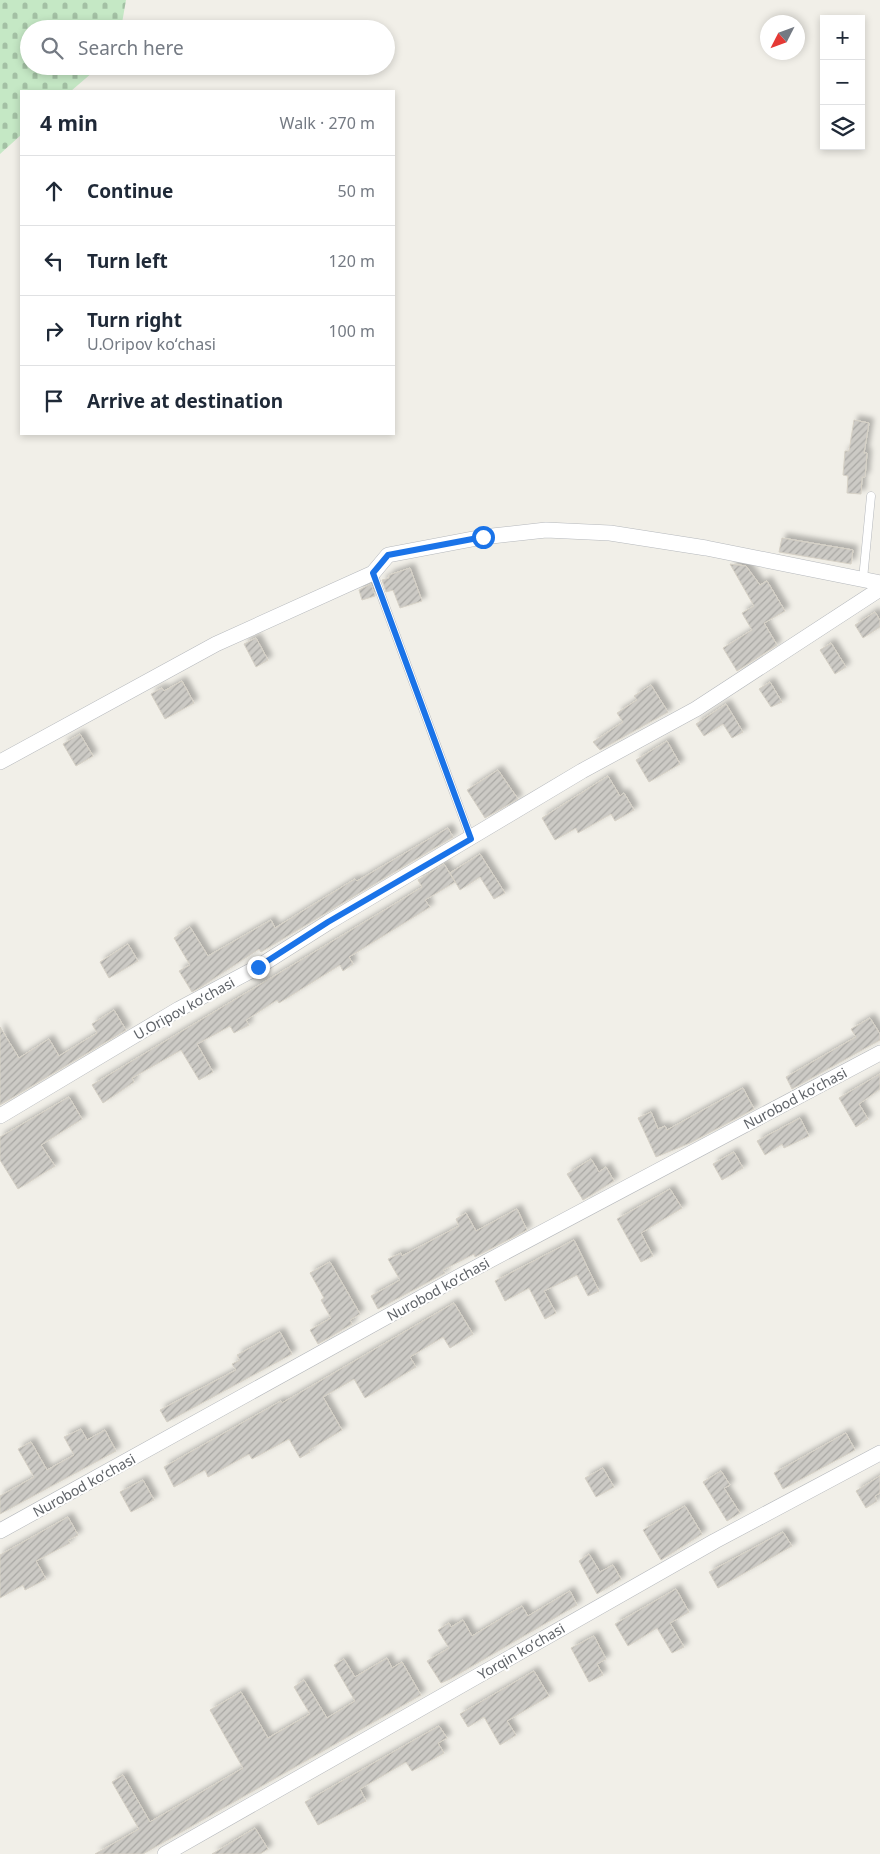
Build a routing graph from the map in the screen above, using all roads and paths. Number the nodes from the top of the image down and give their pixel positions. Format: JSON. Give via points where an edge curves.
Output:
{"nodes":[{"id":1,"x":871,"y":496,"type":"dead end"},
{"id":2,"x":373,"y":573,"type":"junction"},
{"id":3,"x":863,"y":579,"type":"junction"},
{"id":4,"x":880,"y":583,"type":"edge"},
{"id":5,"x":880,"y":589,"type":"edge"},
{"id":6,"x":0,"y":762,"type":"edge"},
{"id":7,"x":471,"y":839,"type":"junction"},
{"id":8,"x":880,"y":1052,"type":"edge"},
{"id":9,"x":0,"y":1116,"type":"edge"},
{"id":10,"x":880,"y":1453,"type":"edge"},
{"id":11,"x":0,"y":1531,"type":"edge"},
{"id":12,"x":165,"y":1854,"type":"edge"}],
"edges":[{"from":1,"to":3,"type":"lane"},
{"from":2,"to":3,"type":"street","via":[[388,555],[483,537],[546,530],[610,533],[677,543]]},
{"from":2,"to":6,"type":"street","via":[[216,644]]},
{"from":2,"to":7,"type":"lane"},
{"from":3,"to":4,"type":"street"},
{"from":5,"to":7,"type":"street","name":"U.Oripov koʻchasi","via":[[696,709],[582,771]]},
{"from":7,"to":9,"type":"street","name":"U.Oripov koʻchasi"},
{"from":8,"to":11,"type":"street","name":"Nurobod koʻchasi","via":[[462,1275]]},
{"from":10,"to":12,"type":"street","name":"Yorqin koʻchasi","via":[[706,1546]]}]}
